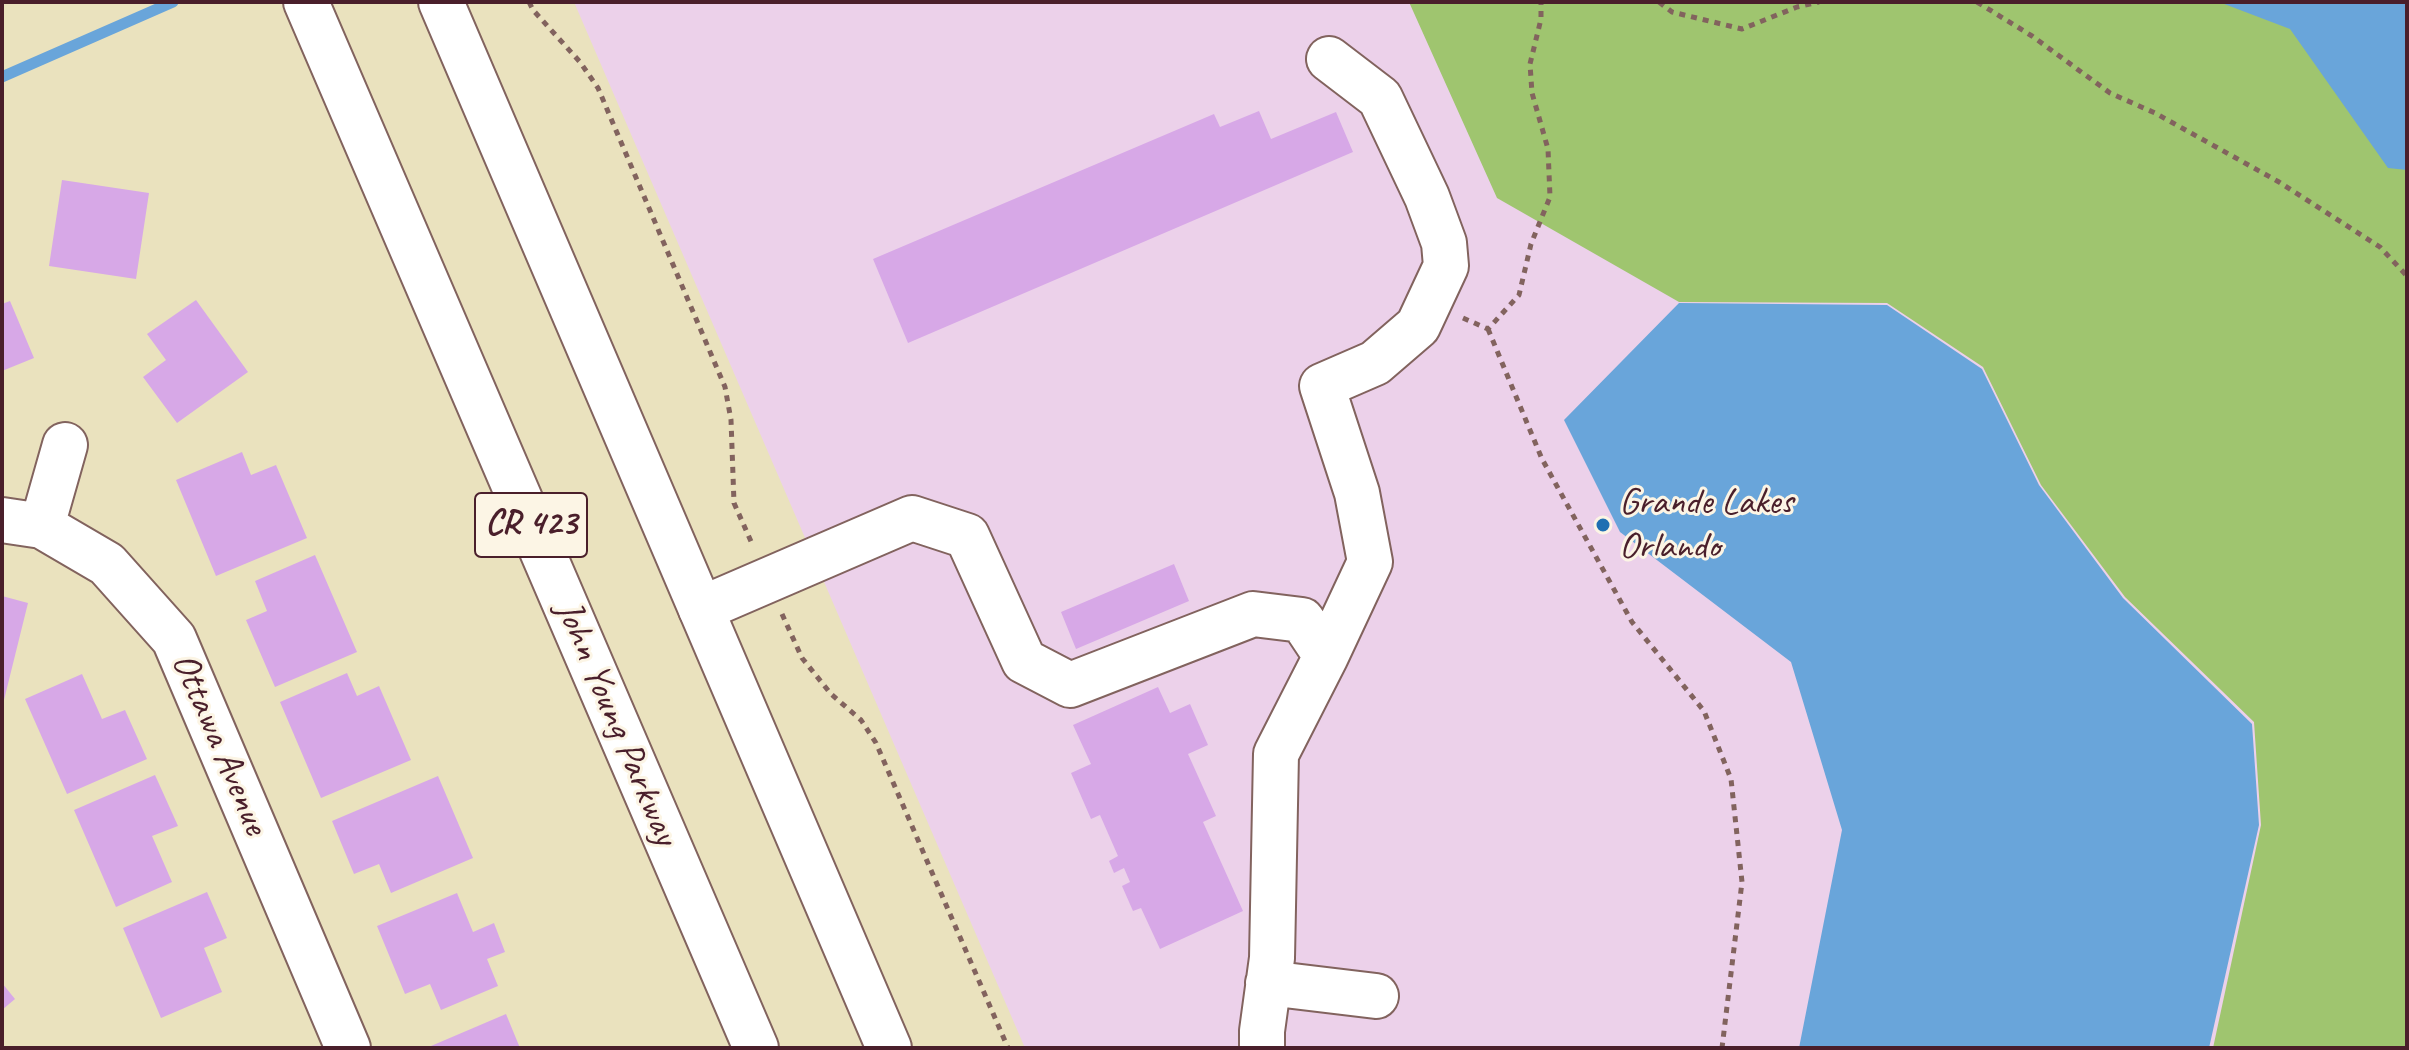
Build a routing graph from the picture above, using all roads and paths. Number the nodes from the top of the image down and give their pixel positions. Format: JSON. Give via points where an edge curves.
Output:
{"nodes":[{"id":1,"x":306,"y":2,"type":"edge"},
{"id":2,"x":441,"y":2,"type":"edge"},
{"id":3,"x":529,"y":2,"type":"edge"},
{"id":4,"x":1541,"y":2,"type":"edge"},
{"id":5,"x":1659,"y":2,"type":"edge"},
{"id":6,"x":1819,"y":2,"type":"edge"},
{"id":7,"x":1977,"y":2,"type":"edge"},
{"id":8,"x":1329,"y":59,"type":"dead end"},
{"id":9,"x":2407,"y":276,"type":"edge"},
{"id":10,"x":1428,"y":304,"type":"junction"},
{"id":11,"x":1488,"y":329,"type":"junction"},
{"id":12,"x":65,"y":445,"type":"dead end"},
{"id":13,"x":22,"y":523,"type":"edge"},
{"id":14,"x":768,"y":580,"type":"junction"},
{"id":15,"x":701,"y":609,"type":"junction"},
{"id":16,"x":1326,"y":656,"type":"junction"},
{"id":17,"x":1268,"y":983,"type":"junction"},
{"id":18,"x":1376,"y":996,"type":"dead end"},
{"id":19,"x":348,"y":1048,"type":"edge"},
{"id":20,"x":756,"y":1048,"type":"edge"},
{"id":21,"x":889,"y":1048,"type":"edge"},
{"id":22,"x":1008,"y":1048,"type":"edge"},
{"id":23,"x":1262,"y":1048,"type":"edge"},
{"id":24,"x":1722,"y":1048,"type":"edge"}],
"edges":[{"from":1,"to":20,"type":"main road","name":"John Young Parkway","number":"CR 423"},
{"from":2,"to":15,"type":"main road"},
{"from":3,"to":14,"type":"path","via":[[598,88],[725,387],[734,503]]},
{"from":4,"to":11,"type":"path","via":[[1530,64],[1532,93],[1548,149],[1550,197],[1519,295]]},
{"from":5,"to":6,"type":"path","via":[[1672,12],[1742,29]]},
{"from":7,"to":9,"type":"path","via":[[2110,93],[2279,182],[2380,247]]},
{"from":8,"to":10,"type":"main road","via":[[1380,98],[1427,197],[1444,243],[1446,266]]},
{"from":10,"to":11,"type":"path"},
{"from":10,"to":16,"type":"main road","via":[[1418,326],[1375,363],[1322,386],[1357,493],[1370,562]]},
{"from":11,"to":24,"type":"path","via":[[1542,459],[1632,622],[1704,711],[1731,779],[1742,882]]},
{"from":12,"to":13,"type":"main road"},
{"from":13,"to":19,"type":"main road","name":"Ottawa Avenue","via":[[107,564],[174,639]]},
{"from":14,"to":15,"type":"main road"},
{"from":14,"to":16,"type":"main road","via":[[912,518],[967,536],[1024,661],[1070,685],[1253,614],[1302,620]]},
{"from":14,"to":22,"type":"path","via":[[802,658],[876,743]]},
{"from":15,"to":21,"type":"main road"},
{"from":16,"to":17,"type":"main road","via":[[1276,754]]},
{"from":17,"to":18,"type":"main road"},
{"from":17,"to":23,"type":"main road"}]}
